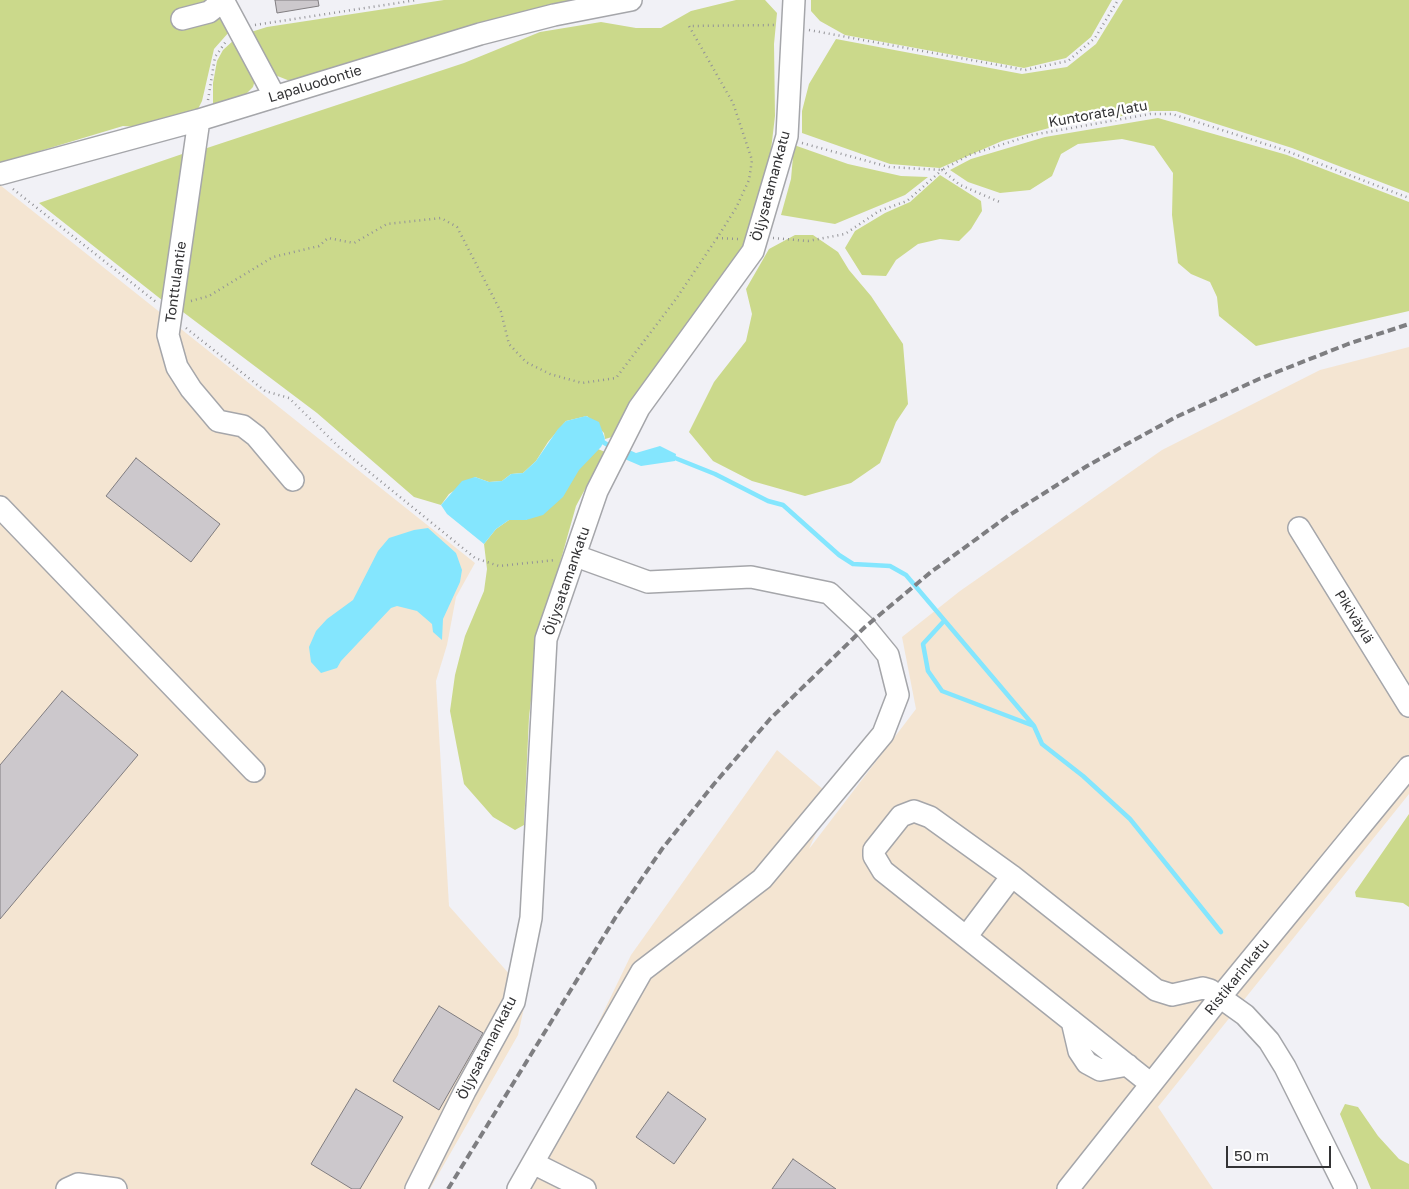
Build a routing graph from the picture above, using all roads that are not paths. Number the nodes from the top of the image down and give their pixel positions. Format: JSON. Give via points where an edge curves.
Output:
{"nodes":[{"id":1,"x":223,"y":0,"type":"edge"},
{"id":2,"x":631,"y":0,"type":"edge"},
{"id":3,"x":794,"y":0,"type":"edge"},
{"id":4,"x":182,"y":19,"type":"dead end"},
{"id":5,"x":275,"y":97,"type":"junction"},
{"id":6,"x":202,"y":118,"type":"junction"},
{"id":7,"x":4,"y":179,"type":"edge"},
{"id":8,"x":293,"y":480,"type":"dead end"},
{"id":9,"x":0,"y":507,"type":"edge"},
{"id":10,"x":1299,"y":528,"type":"dead end"},
{"id":11,"x":576,"y":556,"type":"junction"},
{"id":12,"x":1409,"y":706,"type":"edge"},
{"id":13,"x":1409,"y":767,"type":"edge"},
{"id":14,"x":254,"y":771,"type":"dead end"},
{"id":15,"x":1012,"y":876,"type":"junction"},
{"id":16,"x":966,"y":937,"type":"junction"},
{"id":17,"x":1221,"y":996,"type":"junction"},
{"id":18,"x":1151,"y":1084,"type":"junction"},
{"id":19,"x":533,"y":1163,"type":"junction"},
{"id":20,"x":67,"y":1189,"type":"edge"},
{"id":21,"x":116,"y":1189,"type":"edge"},
{"id":22,"x":416,"y":1189,"type":"edge"},
{"id":23,"x":518,"y":1189,"type":"edge"},
{"id":24,"x":585,"y":1189,"type":"edge"},
{"id":25,"x":1068,"y":1189,"type":"edge"},
{"id":26,"x":1346,"y":1189,"type":"edge"}],
"edges":[{"from":1,"to":4,"type":"street","via":[[209,12]]},
{"from":1,"to":5,"type":"street"},
{"from":2,"to":5,"type":"street","name":"Lapaluodontie","via":[[480,34]]},
{"from":3,"to":11,"type":"street","name":"Öljysatamankatu","via":[[786,139],[753,252],[639,408],[597,491]]},
{"from":5,"to":6,"type":"street","name":"Lapaluodontie"},
{"from":6,"to":7,"type":"street","name":"Lapaluodontie"},
{"from":6,"to":8,"type":"street","name":"Tonttulantie","via":[[168,335],[172,351],[177,367],[191,390],[218,421],[243,426],[256,436]]},
{"from":9,"to":14,"type":"street"},
{"from":10,"to":12,"type":"street","name":"Pikiväylä"},
{"from":11,"to":19,"type":"street","via":[[648,582],[751,577],[829,594],[865,627],[888,655],[898,695],[882,734],[762,879],[642,972]]},
{"from":11,"to":22,"type":"street","name":"Öljysatamankatu","via":[[546,639],[531,918],[514,1002]]},
{"from":13,"to":17,"type":"street","name":"Ristikarinkatu"},
{"from":15,"to":16,"type":"street"},
{"from":15,"to":16,"type":"street","via":[[921,813],[908,812],[901,816],[877,845],[874,856],[882,871]]},
{"from":15,"to":17,"type":"street","via":[[1156,990],[1172,995],[1203,988]]},
{"from":16,"to":18,"type":"street"},
{"from":17,"to":18,"type":"street","name":"Ristikarinkatu"},
{"from":17,"to":26,"type":"street","via":[[1251,1021],[1273,1048]]},
{"from":18,"to":25,"type":"street","name":"Ristikarinkatu"},
{"from":19,"to":23,"type":"street"},
{"from":19,"to":24,"type":"street"},
{"from":20,"to":21,"type":"street","via":[[78,1184]]}]}
